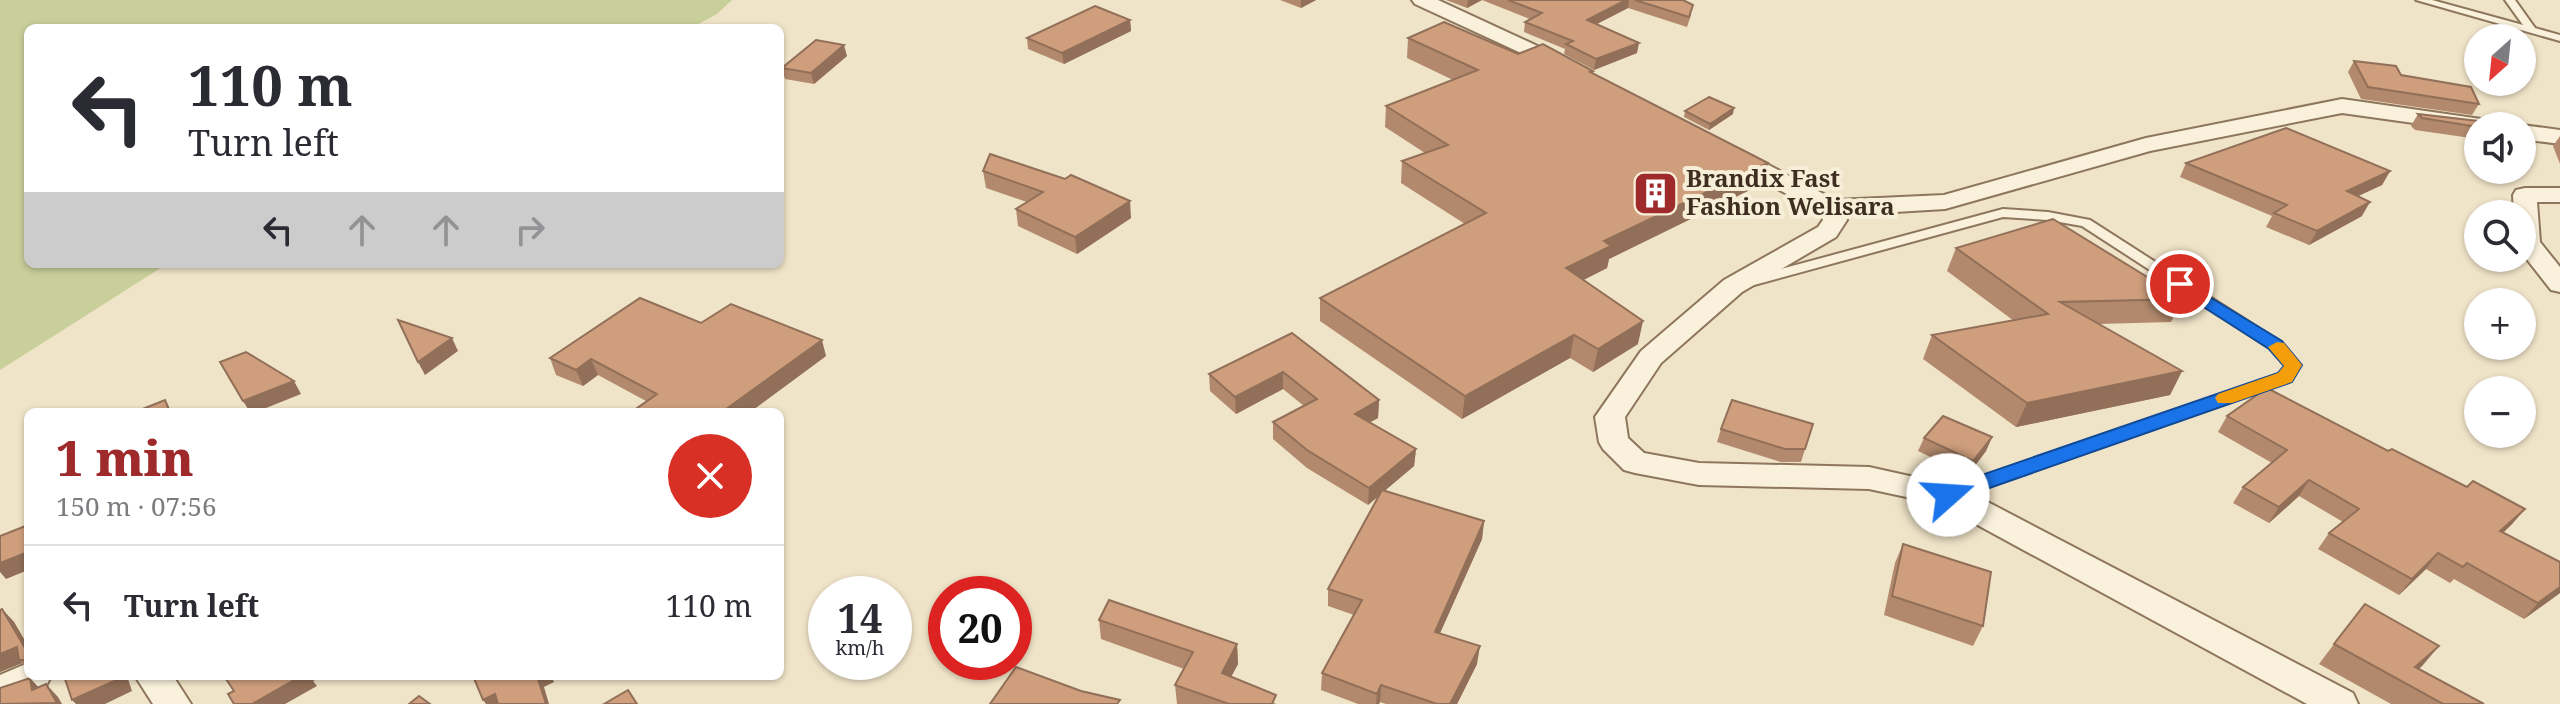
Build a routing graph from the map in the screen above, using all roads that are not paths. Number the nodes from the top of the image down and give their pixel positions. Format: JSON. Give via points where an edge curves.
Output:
{"nodes":[{"id":1,"x":1422,"y":0,"type":"edge"},
{"id":2,"x":2421,"y":0,"type":"edge"},
{"id":3,"x":2510,"y":0,"type":"edge"},
{"id":4,"x":2512,"y":24,"type":"edge"},
{"id":5,"x":2527,"y":24,"type":"edge"},
{"id":6,"x":2536,"y":31,"type":"edge"},
{"id":7,"x":2560,"y":38,"type":"edge"},
{"id":8,"x":1587,"y":78,"type":"edge"},
{"id":9,"x":2464,"y":124,"type":"edge"},
{"id":10,"x":2536,"y":134,"type":"edge"},
{"id":11,"x":2560,"y":137,"type":"edge"},
{"id":12,"x":1709,"y":143,"type":"edge"},
{"id":13,"x":2560,"y":195,"type":"edge"},
{"id":14,"x":1831,"y":208,"type":"junction"},
{"id":15,"x":2560,"y":284,"type":"edge"},
{"id":16,"x":1733,"y":286,"type":"junction"},
{"id":17,"x":1948,"y":495,"type":"junction"},
{"id":18,"x":24,"y":680,"type":"edge"},
{"id":19,"x":156,"y":680,"type":"edge"},
{"id":20,"x":0,"y":691,"type":"edge"},
{"id":21,"x":173,"y":704,"type":"edge"},
{"id":22,"x":2340,"y":704,"type":"edge"}],
"edges":[{"from":1,"to":8,"type":"street"},
{"from":2,"to":4,"type":"lane"},
{"from":3,"to":5,"type":"lane"},
{"from":6,"to":7,"type":"lane"},
{"from":9,"to":14,"type":"street","via":[[2342,106],[2146,145],[1945,202]]},
{"from":10,"to":11,"type":"street"},
{"from":12,"to":14,"type":"street"},
{"from":13,"to":15,"type":"street","via":[[2525,195],[2527,243]]},
{"from":14,"to":16,"type":"street","via":[[1835,220],[1827,232]]},
{"from":16,"to":17,"type":"street","via":[[1651,357],[1610,417],[1614,442],[1635,462],[1699,474],[1869,478]]},
{"from":16,"to":17,"type":"lane","via":[[2003,213],[2048,216],[2086,223],[2275,345],[2293,365],[2285,378]]},
{"from":17,"to":22,"type":"street"},
{"from":18,"to":20,"type":"street"},
{"from":19,"to":21,"type":"street"}]}
